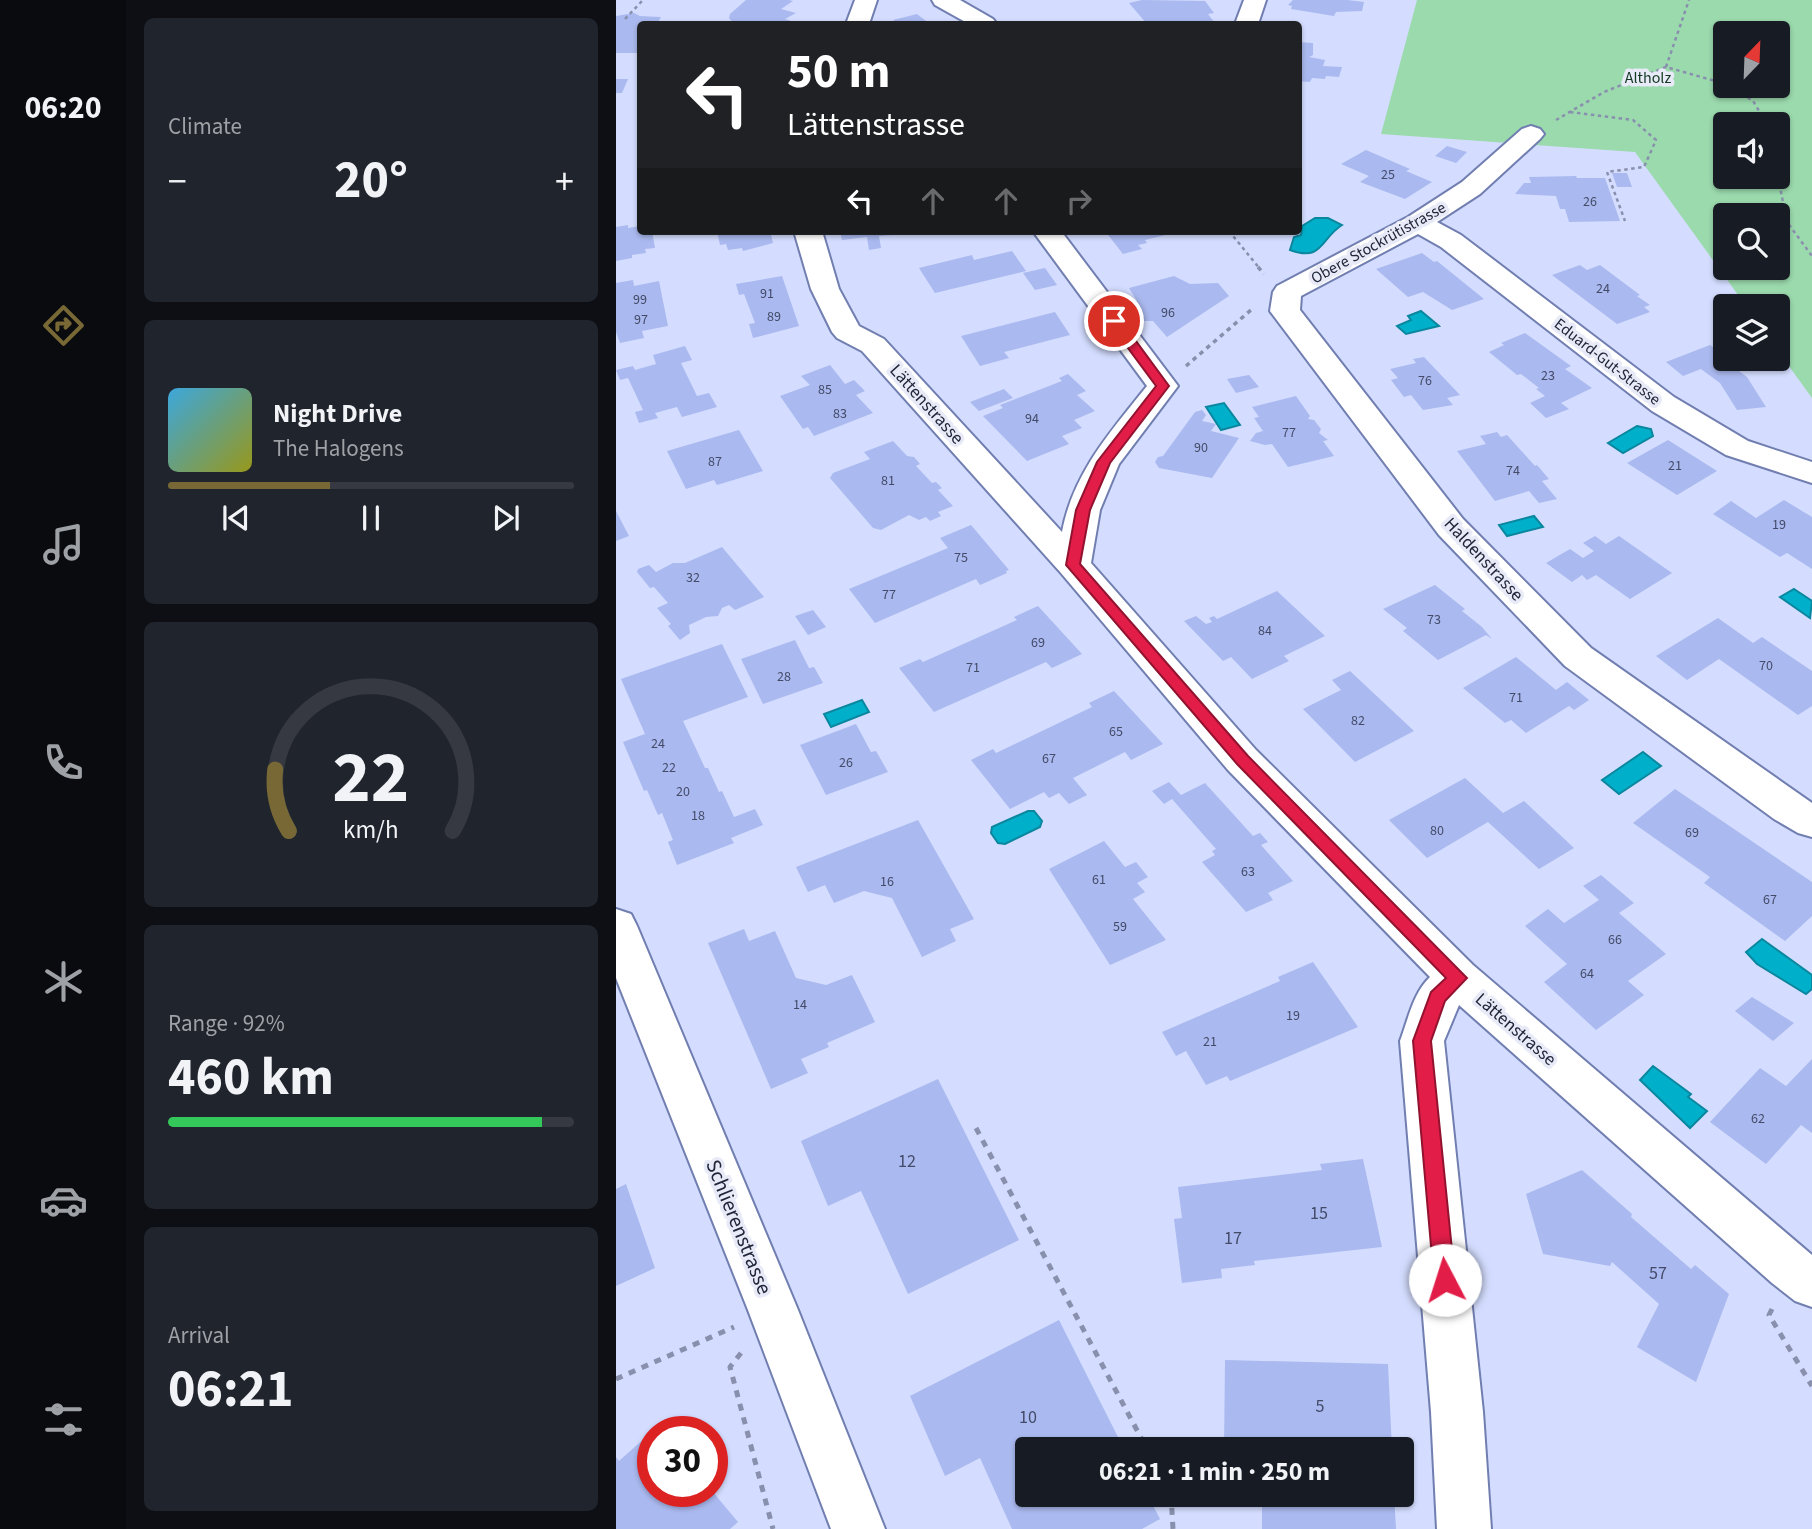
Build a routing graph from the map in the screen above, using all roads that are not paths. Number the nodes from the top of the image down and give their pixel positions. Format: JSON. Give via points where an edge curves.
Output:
{"nodes":[{"id":1,"x":866,"y":0,"type":"edge"},
{"id":2,"x":943,"y":0,"type":"edge"},
{"id":3,"x":1255,"y":0,"type":"edge"},
{"id":4,"x":859,"y":21,"type":"edge"},
{"id":5,"x":980,"y":21,"type":"edge"},
{"id":6,"x":1248,"y":21,"type":"edge"},
{"id":7,"x":1531,"y":134,"type":"road end"},
{"id":8,"x":1418,"y":222,"type":"junction"},
{"id":9,"x":809,"y":235,"type":"edge"},
{"id":10,"x":1050,"y":235,"type":"edge"},
{"id":11,"x":1287,"y":292,"type":"joint"},
{"id":12,"x":1812,"y":473,"type":"edge"},
{"id":13,"x":1073,"y":565,"type":"junction"},
{"id":14,"x":1812,"y":822,"type":"edge"},
{"id":15,"x":616,"y":926,"type":"edge"},
{"id":16,"x":1458,"y":978,"type":"junction"},
{"id":17,"x":1800,"y":1275,"type":"edge"},
{"id":18,"x":858,"y":1529,"type":"edge"},
{"id":19,"x":1464,"y":1529,"type":"edge"}],
"edges":[{"from":1,"to":4,"type":"street"},
{"from":2,"to":5,"type":"street"},
{"from":3,"to":6,"type":"street"},
{"from":7,"to":8,"type":"street","name":"Obere Stockrütistrasse","via":[[1471,188]]},
{"from":8,"to":11,"type":"street","name":"Obere Stockrütistrasse"},
{"from":8,"to":12,"type":"street","name":"Eduard-Gut-Strasse","via":[[1451,241],[1662,404],[1737,448]]},
{"from":9,"to":13,"type":"street","name":"Lättenstrasse","via":[[825,289],[847,332],[873,345]]},
{"from":10,"to":13,"type":"street","via":[[1163,386],[1104,462],[1083,510]]},
{"from":11,"to":14,"type":"street","name":"Haldenstrasse","via":[[1285,311],[1451,527],[1578,657]]},
{"from":13,"to":16,"type":"street","name":"Lättenstrasse","via":[[1242,760]]},
{"from":15,"to":18,"type":"street","name":"Schlierenstrasse"},
{"from":16,"to":17,"type":"street","name":"Lättenstrasse"},
{"from":16,"to":19,"type":"street","via":[[1437,997],[1422,1041]]}]}
